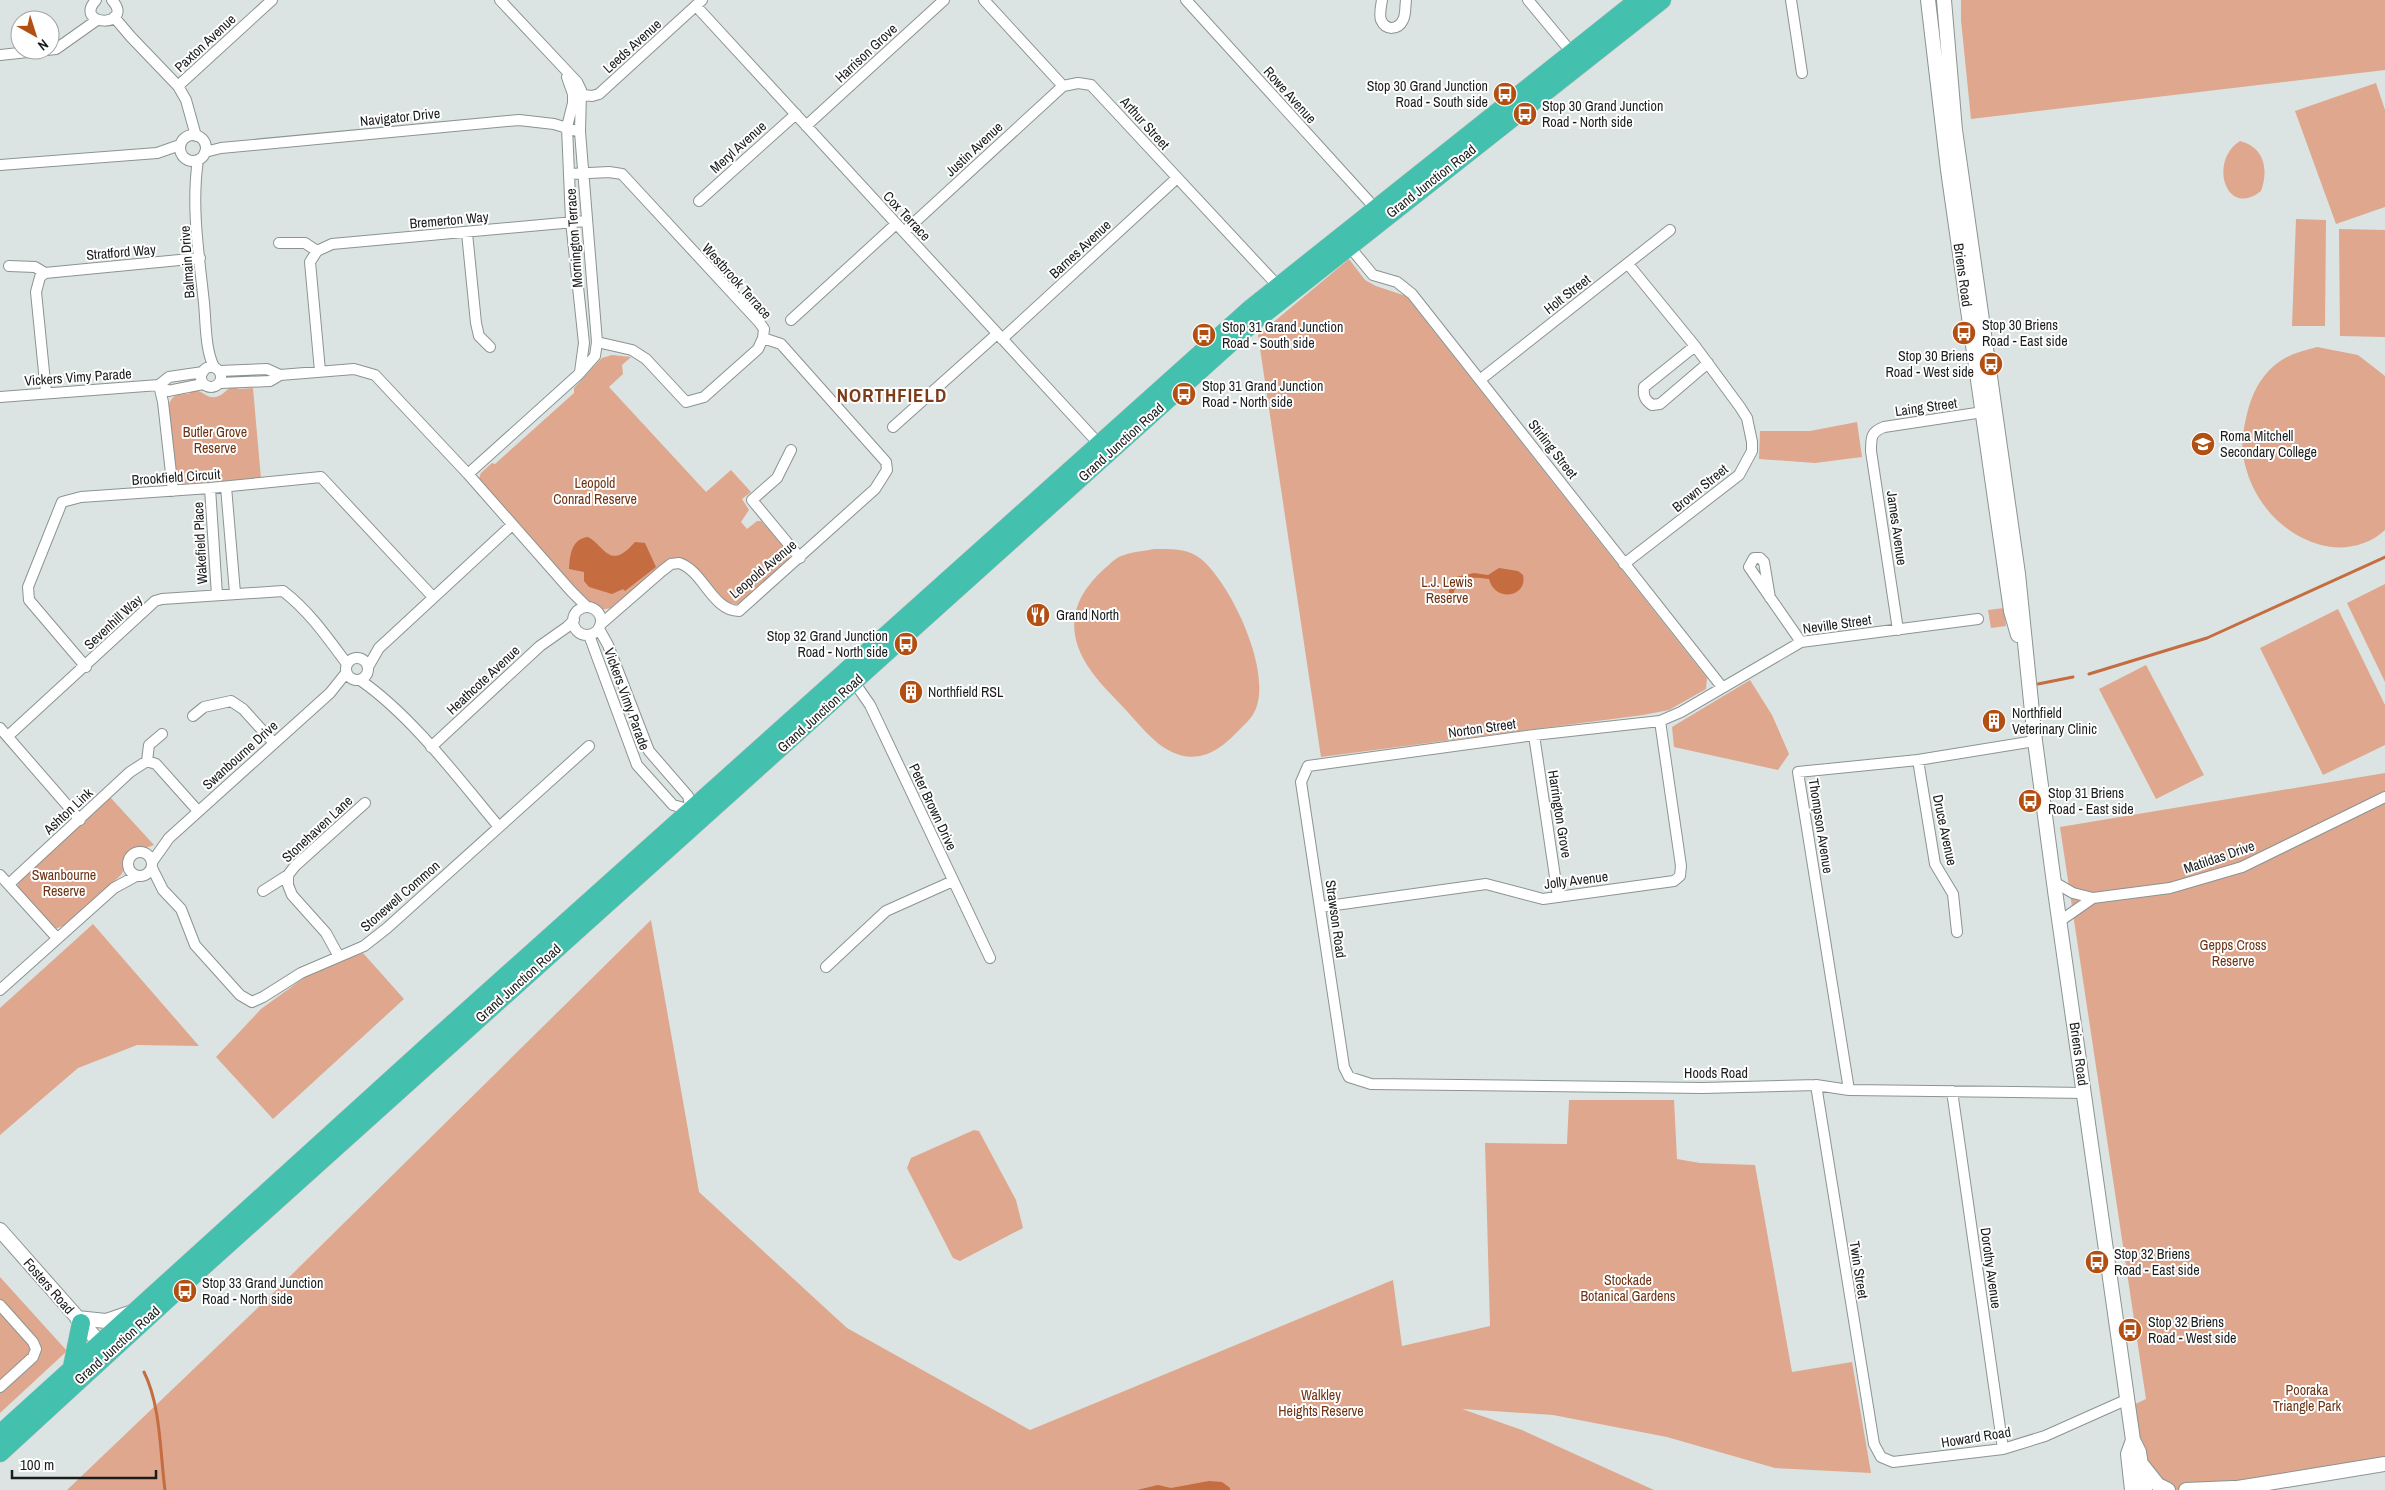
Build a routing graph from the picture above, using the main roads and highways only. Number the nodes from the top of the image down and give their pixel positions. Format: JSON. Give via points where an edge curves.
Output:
{"nodes":[{"id":1,"x":1638,"y":0,"type":"edge"},
{"id":2,"x":1662,"y":0,"type":"edge"},
{"id":3,"x":1928,"y":0,"type":"edge"},
{"id":4,"x":1944,"y":0,"type":"edge"},
{"id":5,"x":1576,"y":58,"type":"junction"},
{"id":6,"x":1443,"y":163,"type":"junction"},
{"id":7,"x":1344,"y":241,"type":"junction"},
{"id":8,"x":1989,"y":412,"type":"junction"},
{"id":9,"x":1103,"y":449,"type":"junction"},
{"id":10,"x":695,"y":816,"type":"junction"},
{"id":11,"x":0,"y":1230,"type":"edge"},
{"id":12,"x":133,"y":1311,"type":"junction"},
{"id":13,"x":79,"y":1320,"type":"junction"},
{"id":14,"x":104,"y":1348,"type":"junction"},
{"id":15,"x":71,"y":1367,"type":"junction"},
{"id":16,"x":0,"y":1434,"type":"edge"},
{"id":17,"x":2133,"y":1440,"type":"junction"},
{"id":18,"x":0,"y":1452,"type":"edge"},
{"id":19,"x":2141,"y":1463,"type":"junction"},
{"id":20,"x":2385,"y":1464,"type":"edge"},
{"id":21,"x":2230,"y":1489,"type":"edge"},
{"id":22,"x":2132,"y":1490,"type":"edge"},
{"id":23,"x":2145,"y":1490,"type":"edge"},
{"id":24,"x":2168,"y":1490,"type":"edge"},
{"id":25,"x":2186,"y":1490,"type":"edge"}],
"edges":[{"from":1,"to":5,"type":"highway","name":"Grand Junction Road"},
{"from":2,"to":5,"type":"highway","name":"Grand Junction Road"},
{"from":3,"to":8,"type":"main road","name":"Briens Road","via":[[1949,179]]},
{"from":4,"to":8,"type":"main road","name":"Briens Road","via":[[1955,130]]},
{"from":5,"to":6,"type":"highway","name":"Grand Junction Road"},
{"from":6,"to":7,"type":"highway","name":"Grand Junction Road"},
{"from":6,"to":7,"type":"highway","name":"Grand Junction Road","via":[[1375,208]]},
{"from":7,"to":9,"type":"highway","name":"Grand Junction Road"},
{"from":7,"to":9,"type":"highway","name":"Grand Junction Road","via":[[1278,286]]},
{"from":8,"to":17,"type":"main road","name":"Briens Road","via":[[2011,611],[2026,667]]},
{"from":9,"to":10,"type":"highway","name":"Grand Junction Road"},
{"from":10,"to":12,"type":"highway","name":"Grand Junction Road"},
{"from":10,"to":14,"type":"highway","name":"Grand Junction Road"},
{"from":11,"to":13,"type":"main road","name":"Fosters Road"},
{"from":12,"to":13,"type":"main road","via":[[106,1321]]},
{"from":12,"to":14,"type":"highway","name":"Grand Junction Road"},
{"from":13,"to":14,"type":"main road","name":"Fosters Road"},
{"from":13,"to":15,"type":"highway"},
{"from":14,"to":15,"type":"highway","name":"Grand Junction Road"},
{"from":14,"to":18,"type":"highway","name":"Grand Junction Road"},
{"from":15,"to":16,"type":"highway","name":"Grand Junction Road"},
{"from":17,"to":19,"type":"main road","name":"Briens Road"},
{"from":17,"to":22,"type":"main road","name":"Briens Road","via":[[2128,1454]]},
{"from":19,"to":23,"type":"main road","name":"Briens Road"},
{"from":19,"to":24,"type":"main road","via":[[2158,1485]]},
{"from":20,"to":21,"type":"main road"},
{"from":21,"to":25,"type":"main road"}]}
